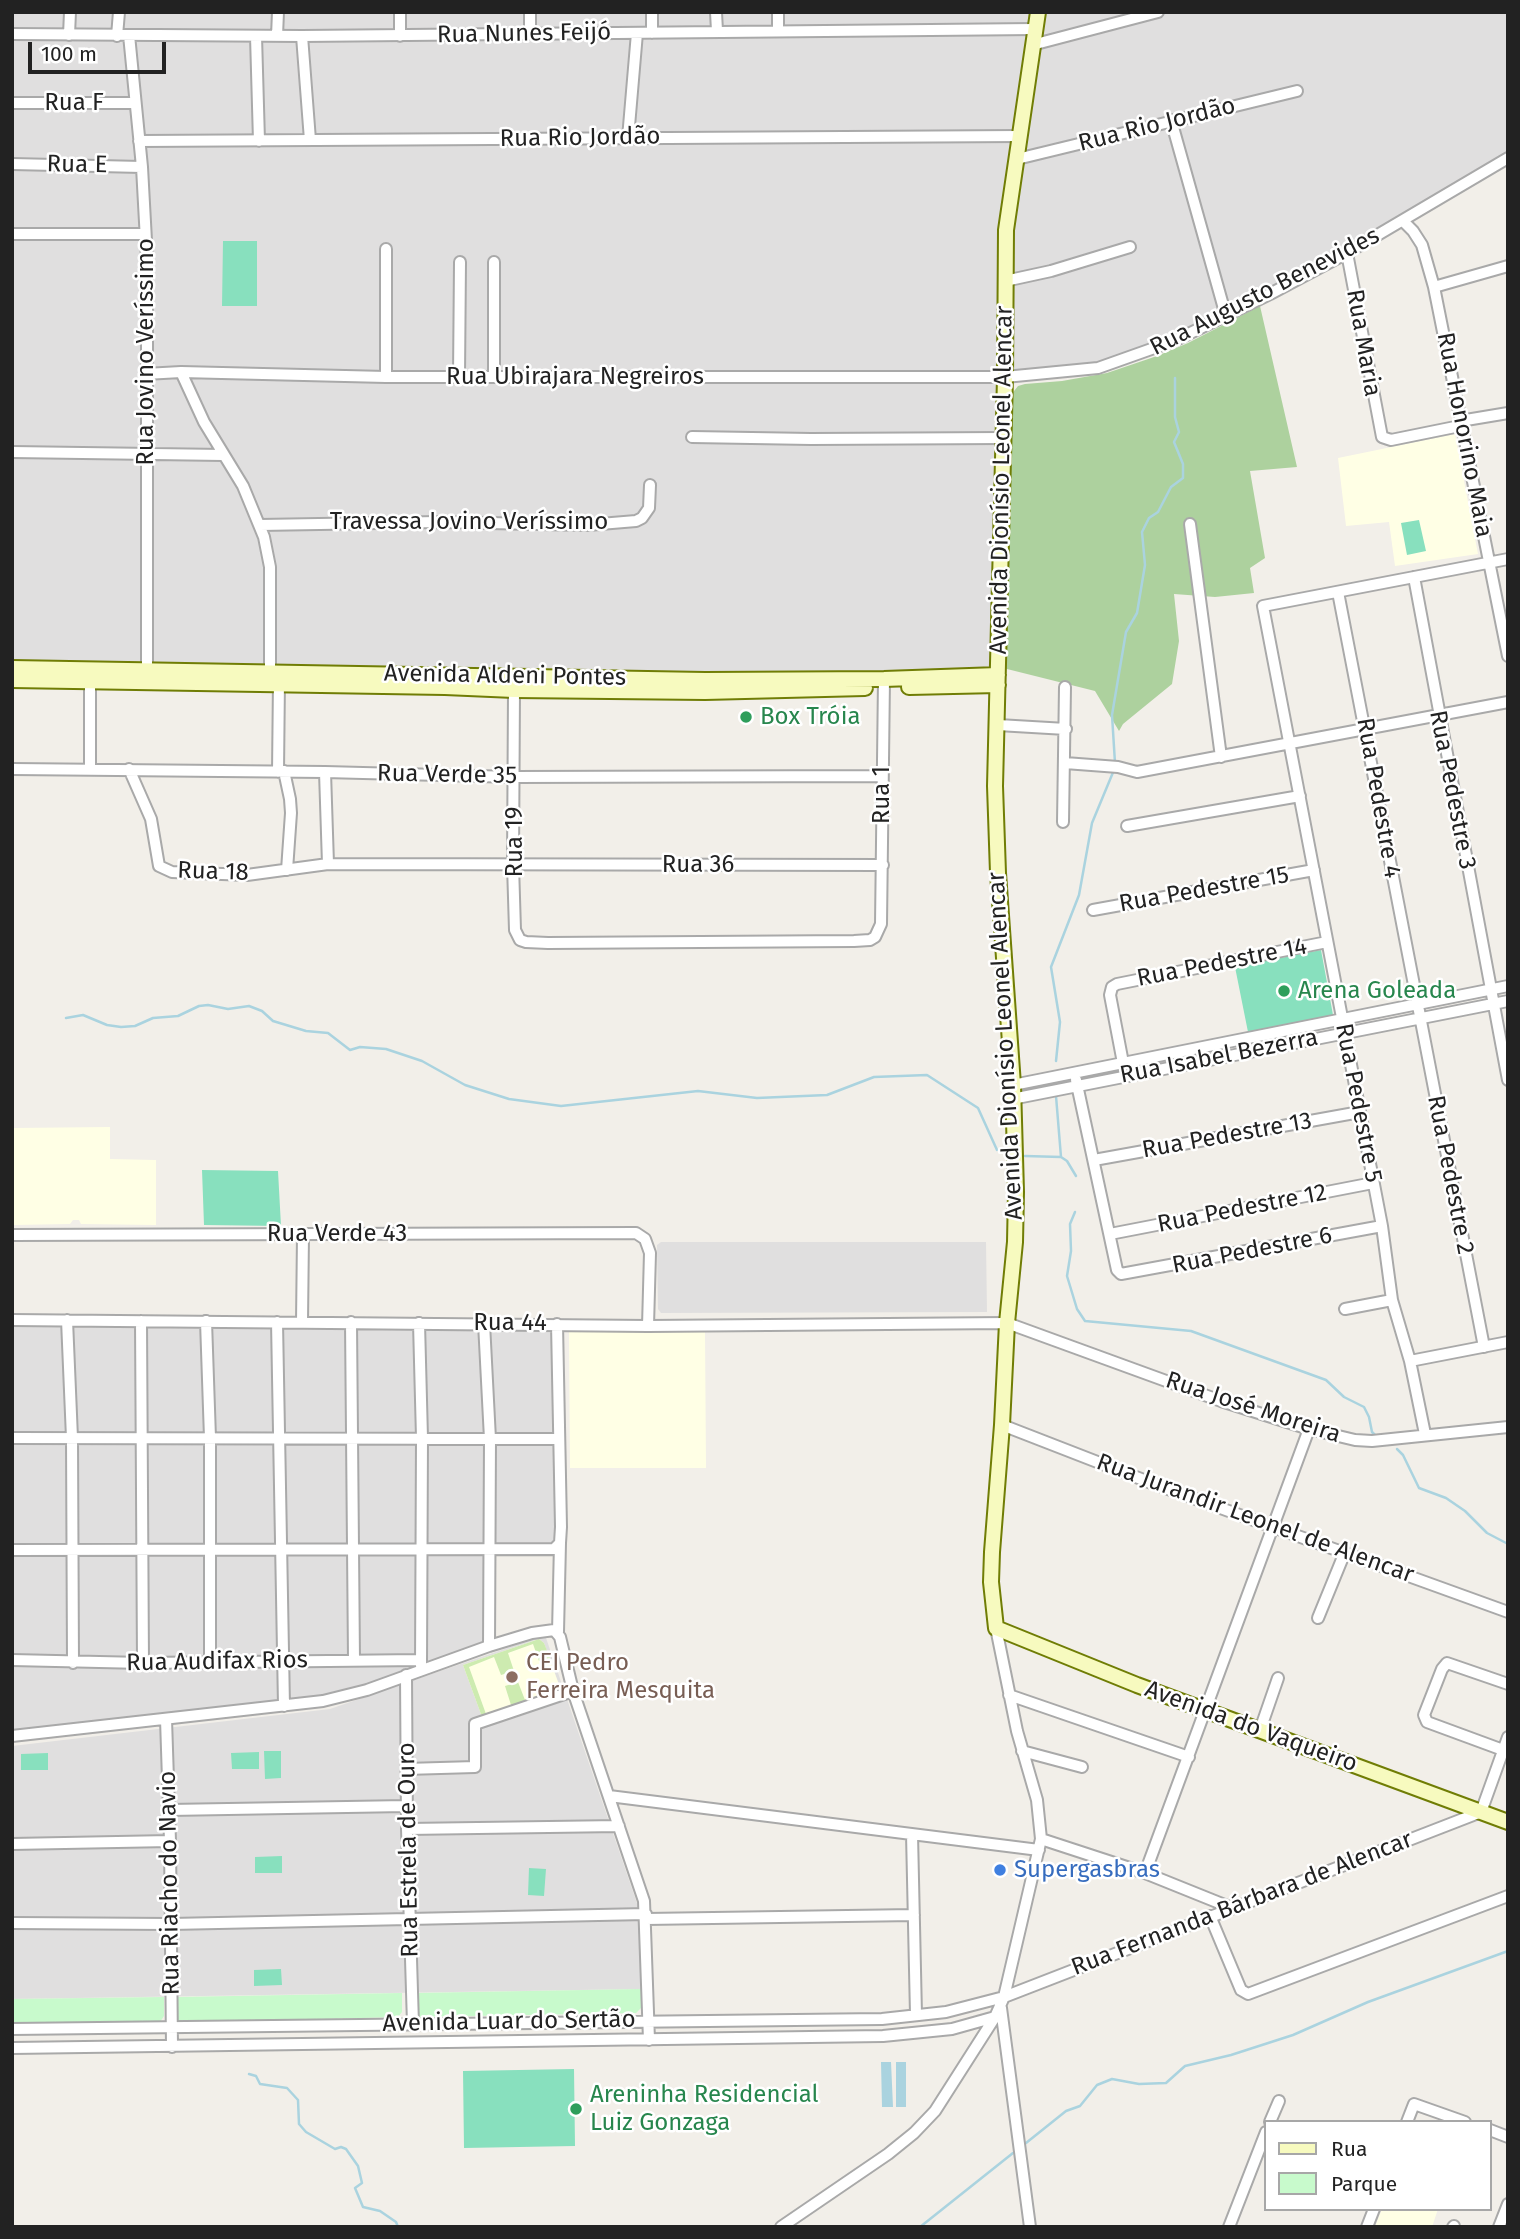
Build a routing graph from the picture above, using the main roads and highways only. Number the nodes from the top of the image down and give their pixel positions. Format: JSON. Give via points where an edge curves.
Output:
{"nodes":[{"id":1,"x":1038,"y":12,"type":"edge"},
{"id":2,"x":12,"y":668,"type":"edge"},
{"id":3,"x":274,"y":677,"type":"junction"},
{"id":4,"x":12,"y":680,"type":"edge"},
{"id":5,"x":998,"y":680,"type":"junction"},
{"id":6,"x":883,"y":683,"type":"junction"},
{"id":7,"x":996,"y":1628,"type":"joint"},
{"id":8,"x":1508,"y":1822,"type":"edge"}],
"edges":[{"from":1,"to":5,"type":"main road","name":"Avenida Dionísio Leonel Alencar","via":[[1006,218]]},
{"from":2,"to":3,"type":"main road","name":"Avenida Aldeni Pontes","via":[[147,668]]},
{"from":3,"to":4,"type":"main road","name":"Avenida Aldeni Pontes"},
{"from":3,"to":6,"type":"main road","name":"Avenida Aldeni Pontes"},
{"from":3,"to":6,"type":"main road","name":"Avenida Aldeni Pontes","via":[[514,690],[705,692]]},
{"from":5,"to":6,"type":"main road","name":"Avenida Aldeni Pontes"},
{"from":5,"to":7,"type":"main road","name":"Avenida Dionísio Leonel Alencar","via":[[998,873],[1016,1182],[991,1571]]},
{"from":7,"to":8,"type":"main road","name":"Avenida do Vaqueiro"}]}
